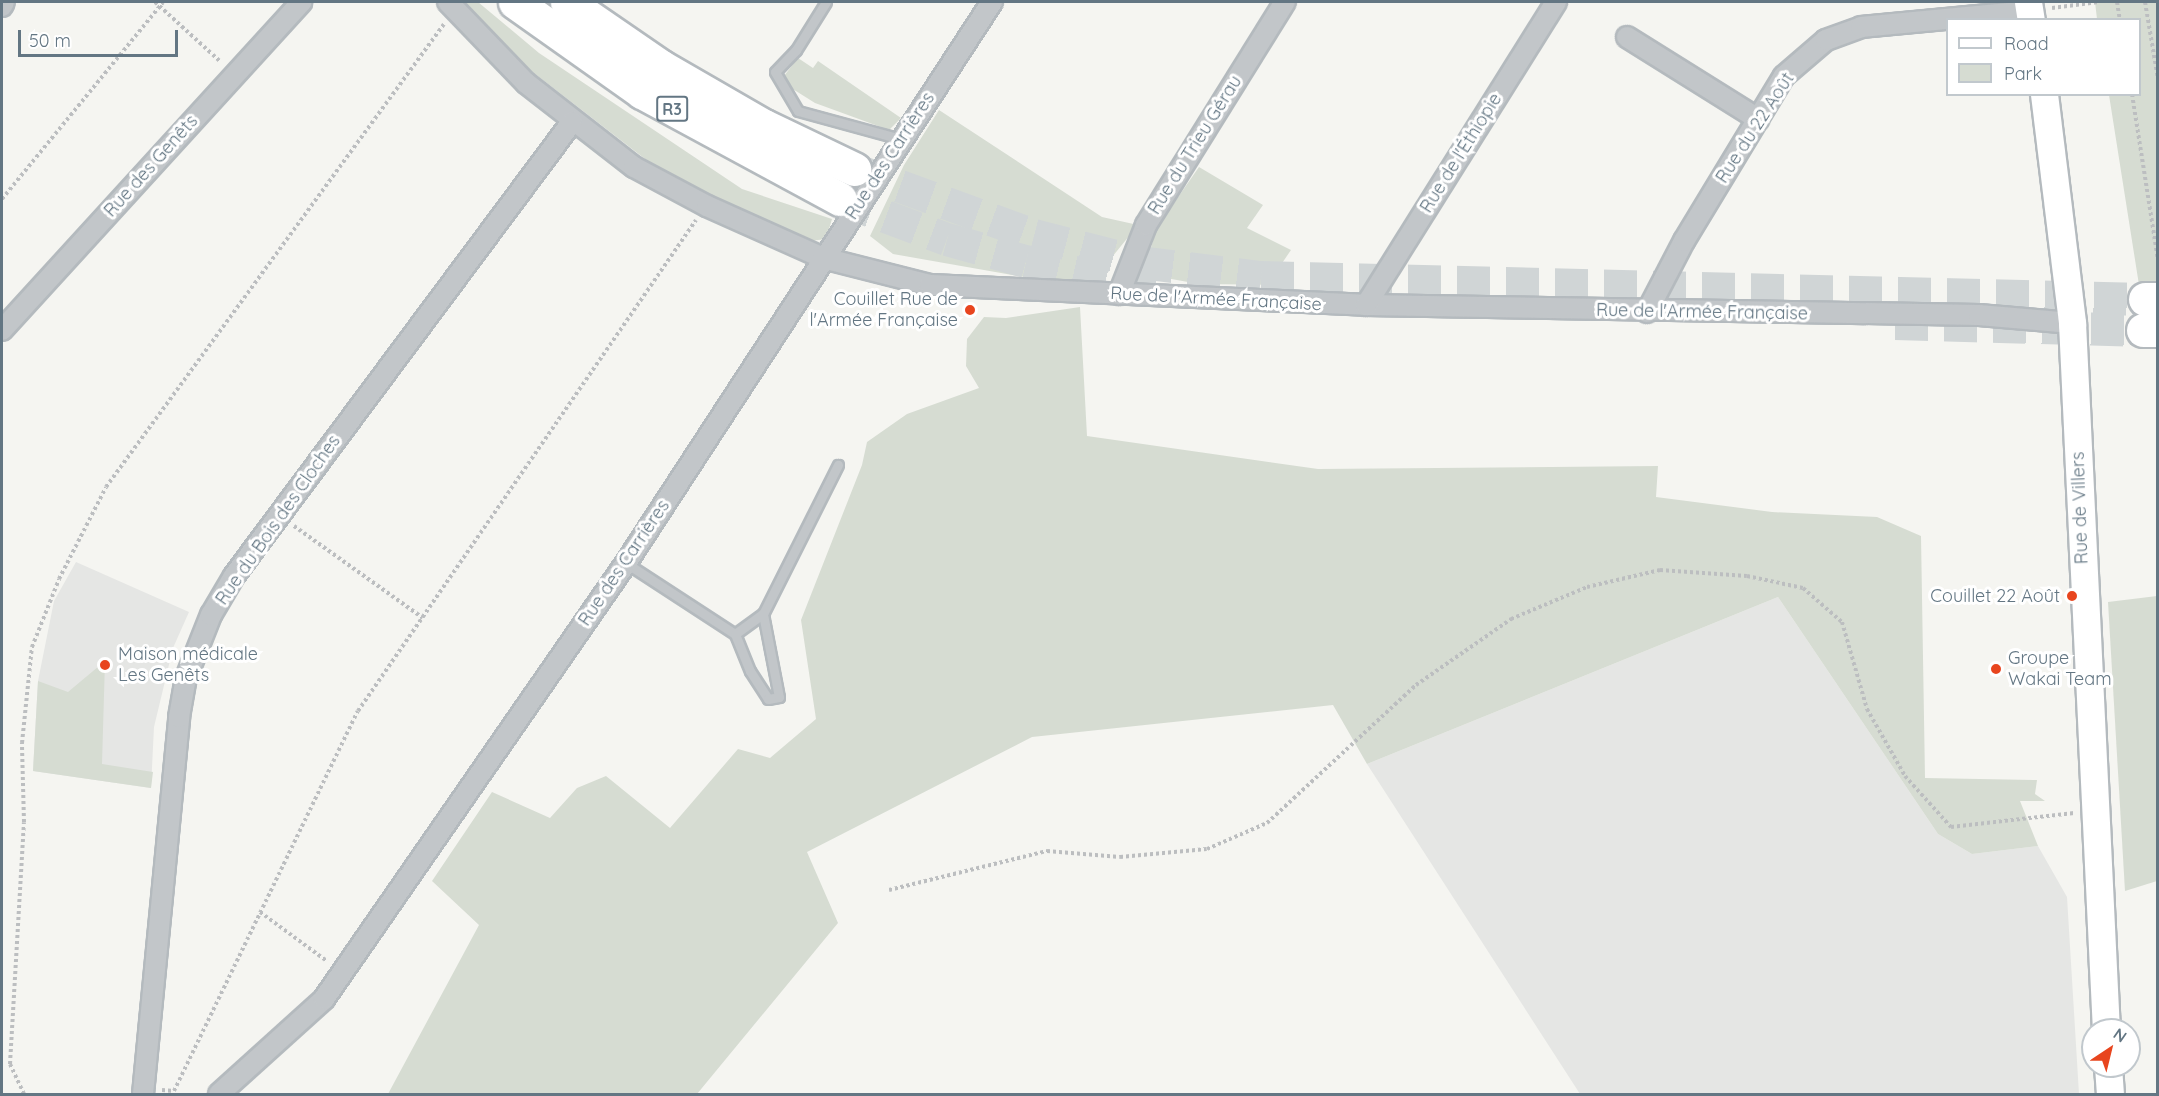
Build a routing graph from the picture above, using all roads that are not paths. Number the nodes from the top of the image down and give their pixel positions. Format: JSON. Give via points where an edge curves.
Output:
{"nodes":[{"id":1,"x":4,"y":2,"type":"edge"},
{"id":2,"x":301,"y":2,"type":"edge"},
{"id":3,"x":515,"y":2,"type":"edge"},
{"id":4,"x":567,"y":2,"type":"edge"},
{"id":5,"x":826,"y":2,"type":"edge"},
{"id":6,"x":992,"y":2,"type":"edge"},
{"id":7,"x":1284,"y":2,"type":"edge"},
{"id":8,"x":1556,"y":2,"type":"edge"},
{"id":9,"x":451,"y":5,"type":"edge"},
{"id":10,"x":2,"y":6,"type":"edge"},
{"id":11,"x":2030,"y":11,"type":"edge"},
{"id":12,"x":1956,"y":18,"type":"edge"},
{"id":13,"x":1946,"y":19,"type":"edge"},
{"id":14,"x":1627,"y":37,"type":"dead end"},
{"id":15,"x":2044,"y":96,"type":"edge"},
{"id":16,"x":1758,"y":119,"type":"junction"},
{"id":17,"x":572,"y":122,"type":"junction"},
{"id":18,"x":901,"y":139,"type":"junction"},
{"id":19,"x":854,"y":169,"type":"tunnel mouth"},
{"id":20,"x":840,"y":199,"type":"tunnel mouth"},
{"id":21,"x":823,"y":258,"type":"junction"},
{"id":22,"x":1119,"y":294,"type":"junction"},
{"id":23,"x":1366,"y":305,"type":"junction"},
{"id":24,"x":1647,"y":312,"type":"junction"},
{"id":25,"x":2072,"y":323,"type":"junction"},
{"id":26,"x":2,"y":330,"type":"edge"},
{"id":27,"x":838,"y":465,"type":"dead end"},
{"id":28,"x":626,"y":563,"type":"junction"},
{"id":29,"x":763,"y":614,"type":"junction"},
{"id":30,"x":735,"y":634,"type":"junction"},
{"id":31,"x":2105,"y":1018,"type":"edge"},
{"id":32,"x":2109,"y":1078,"type":"edge"},
{"id":33,"x":143,"y":1091,"type":"edge"},
{"id":34,"x":219,"y":1095,"type":"edge"},
{"id":35,"x":2110,"y":1095,"type":"edge"}],
"edges":[{"from":1,"to":10,"type":"street"},
{"from":2,"to":26,"type":"street","name":"Rue des Genêts"},
{"from":3,"to":20,"type":"highway","number":"R3","via":[[642,92]]},
{"from":4,"to":19,"type":"highway","number":"R3","via":[[660,66],[764,126]]},
{"from":5,"to":18,"type":"lane","via":[[796,50],[775,72],[798,111]]},
{"from":6,"to":18,"type":"street","name":"Rue des Carrières"},
{"from":7,"to":22,"type":"street","name":"Rue du Trieu Gérau","via":[[1146,225]]},
{"from":8,"to":23,"type":"street","name":"Rue de l'Éthiopie"},
{"from":9,"to":17,"type":"street","name":"Rue de l'Armée Française","via":[[526,83]]},
{"from":11,"to":12,"type":"street","name":"Rue du 22 Août"},
{"from":13,"to":16,"type":"street","name":"Rue du 22 Août","via":[[1862,27],[1826,40],[1784,76]]},
{"from":14,"to":16,"type":"street"},
{"from":15,"to":25,"type":"street","name":"Rue de Villers"},
{"from":16,"to":24,"type":"street","name":"Rue du 22 Août","via":[[1684,241]]},
{"from":17,"to":21,"type":"street","name":"Rue de l'Armée Française","via":[[634,167],[706,206]]},
{"from":17,"to":33,"type":"street","name":"Rue du Bois des Cloches","via":[[228,586],[211,615],[186,678]]},
{"from":18,"to":21,"type":"street","name":"Rue des Carrières"},
{"from":21,"to":22,"type":"street","name":"Rue de l'Armée Française","via":[[930,285]]},
{"from":21,"to":28,"type":"street","name":"Rue des Carrières"},
{"from":22,"to":23,"type":"street","name":"Rue de l'Armée Française"},
{"from":23,"to":24,"type":"street","name":"Rue de l'Armée Française"},
{"from":24,"to":25,"type":"street","name":"Rue de l'Armée Française","via":[[1979,315]]},
{"from":25,"to":31,"type":"street","name":"Rue de Villers"},
{"from":27,"to":29,"type":"lane"},
{"from":28,"to":30,"type":"lane"},
{"from":28,"to":34,"type":"street","name":"Rue des Carrières","via":[[324,999]]},
{"from":29,"to":30,"type":"lane"},
{"from":29,"to":30,"type":"lane","via":[[779,698],[768,699],[750,671]]},
{"from":32,"to":35,"type":"street"}]}
